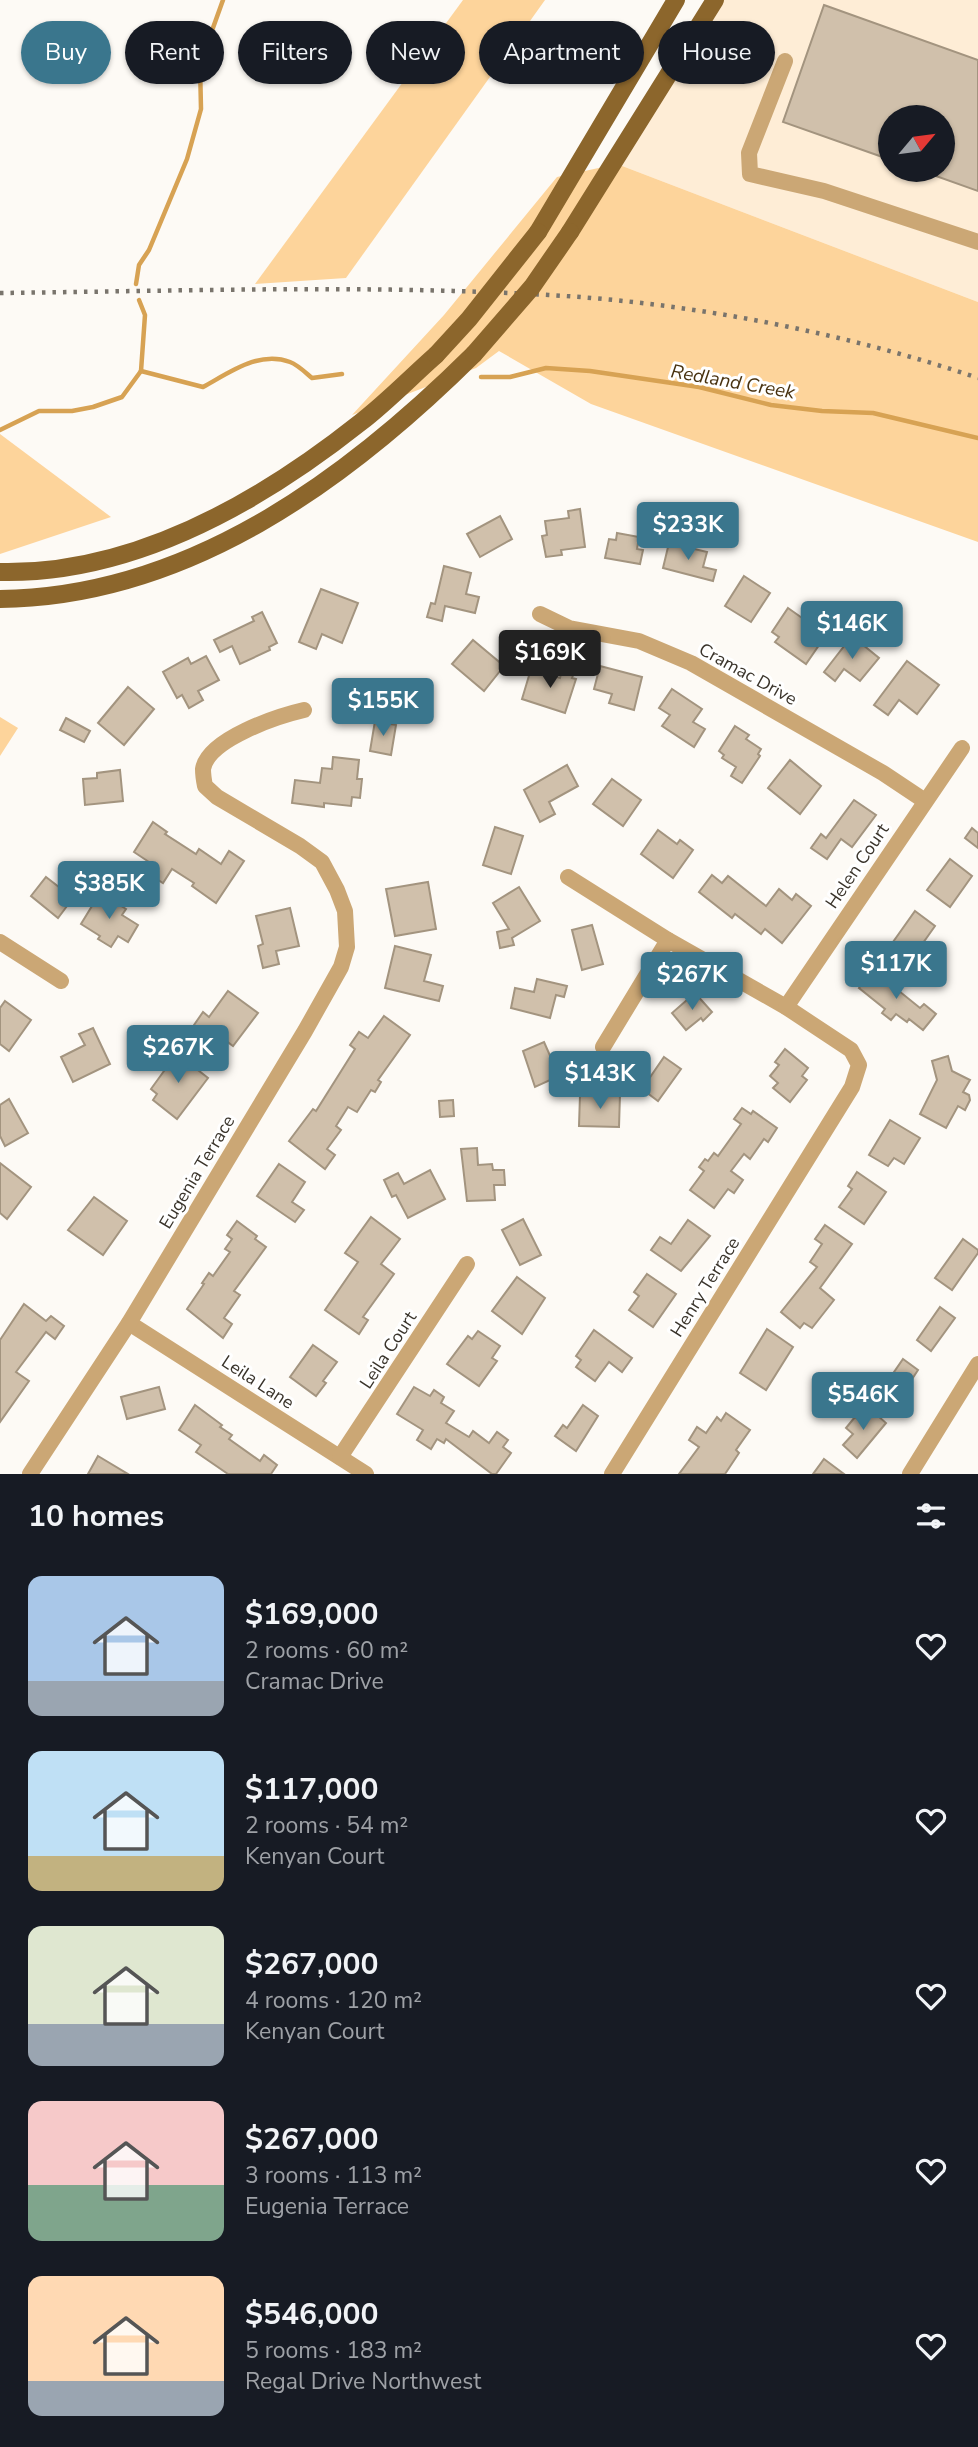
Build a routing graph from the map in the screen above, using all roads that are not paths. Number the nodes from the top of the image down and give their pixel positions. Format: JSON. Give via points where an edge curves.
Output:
{"nodes":[{"id":1,"x":676,"y":0,"type":"edge"},
{"id":2,"x":715,"y":0,"type":"edge"},
{"id":3,"x":785,"y":61,"type":"dead end"},
{"id":4,"x":978,"y":242,"type":"edge"},
{"id":5,"x":0,"y":572,"type":"edge"},
{"id":6,"x":0,"y":599,"type":"edge"},
{"id":7,"x":540,"y":614,"type":"dead end"},
{"id":8,"x":304,"y":710,"type":"dead end"},
{"id":9,"x":962,"y":748,"type":"dead end"},
{"id":10,"x":925,"y":801,"type":"junction"},
{"id":11,"x":568,"y":877,"type":"dead end"},
{"id":12,"x":668,"y":940,"type":"junction"},
{"id":13,"x":0,"y":942,"type":"edge"},
{"id":14,"x":61,"y":981,"type":"dead end"},
{"id":15,"x":786,"y":1007,"type":"junction"},
{"id":16,"x":603,"y":1046,"type":"dead end"},
{"id":17,"x":467,"y":1264,"type":"dead end"},
{"id":18,"x":129,"y":1323,"type":"junction"},
{"id":19,"x":978,"y":1364,"type":"edge"},
{"id":20,"x":340,"y":1457,"type":"junction"},
{"id":21,"x":30,"y":1474,"type":"edge"},
{"id":22,"x":366,"y":1474,"type":"edge"},
{"id":23,"x":612,"y":1474,"type":"edge"},
{"id":24,"x":910,"y":1474,"type":"edge"}],
"edges":[{"from":1,"to":5,"type":"main road","bridge":true,"via":[[538,232],[436,355],[363,421],[293,471],[182,533],[113,558],[64,568]]},
{"from":2,"to":6,"type":"main road","bridge":true,"via":[[532,287],[474,354],[391,432],[274,515],[170,567],[122,583],[51,596]]},
{"from":3,"to":4,"type":"street","via":[[749,153],[750,174],[824,191]]},
{"from":7,"to":10,"type":"street","name":"Cramac Drive","via":[[569,628],[639,641],[691,663]]},
{"from":8,"to":18,"type":"street","name":"Eugenia Terrace","via":[[231,738],[211,754],[203,769],[205,786],[322,862],[345,911],[347,947],[341,967],[305,1031]]},
{"from":9,"to":10,"type":"street","name":"Helen Court"},
{"from":10,"to":15,"type":"street","name":"Helen Court"},
{"from":11,"to":12,"type":"street"},
{"from":12,"to":15,"type":"street"},
{"from":12,"to":16,"type":"street"},
{"from":13,"to":14,"type":"street"},
{"from":15,"to":23,"type":"street","name":"Henry Terrace","via":[[851,1051],[859,1065],[852,1087]]},
{"from":17,"to":20,"type":"street","name":"Leila Court"},
{"from":18,"to":20,"type":"street","name":"Leila Lane"},
{"from":18,"to":21,"type":"street","name":"Eugenia Terrace"},
{"from":19,"to":24,"type":"street"},
{"from":20,"to":22,"type":"street","name":"Leila Lane"}]}
